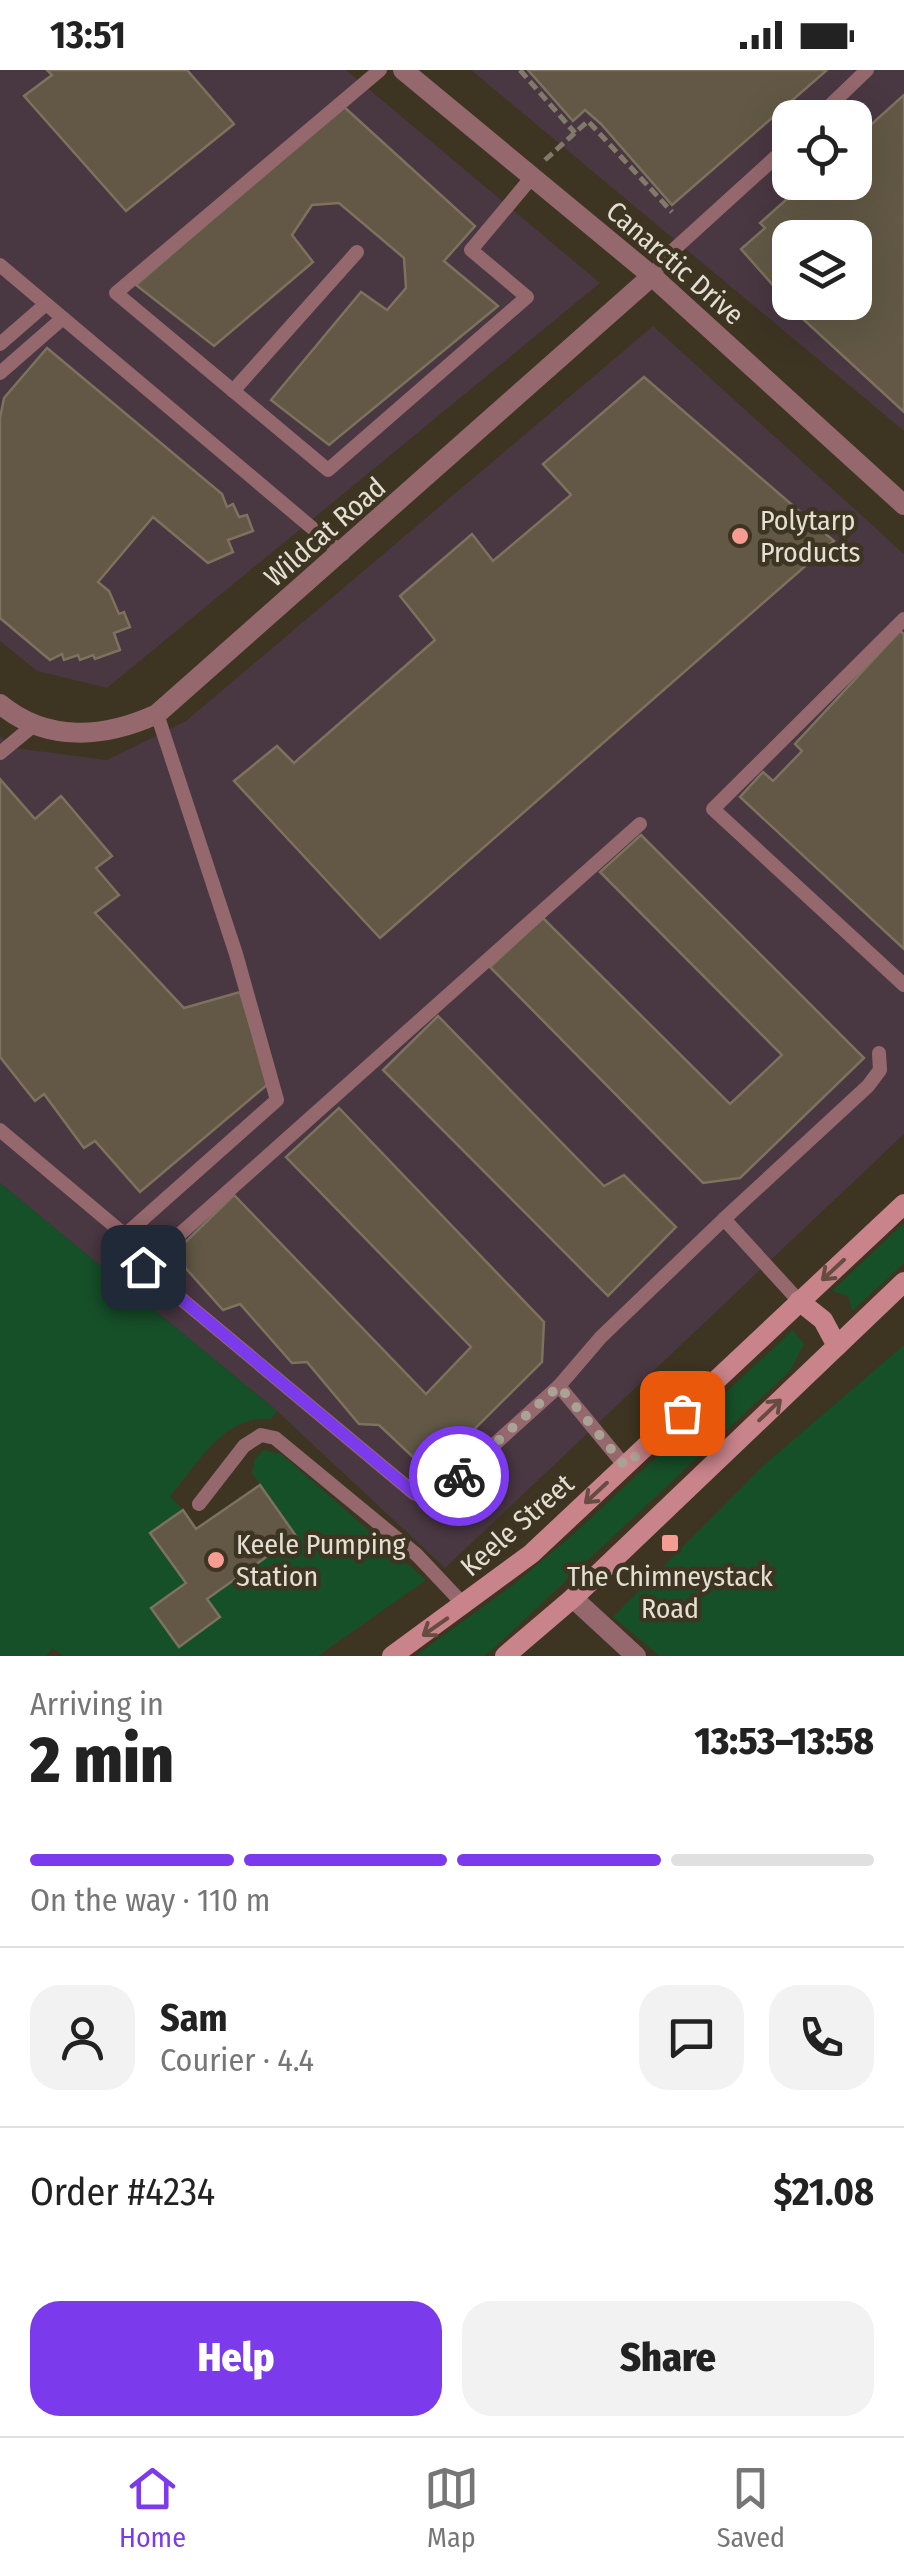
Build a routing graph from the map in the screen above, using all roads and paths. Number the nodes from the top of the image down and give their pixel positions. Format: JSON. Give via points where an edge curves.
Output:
{"nodes":[{"id":1,"x":380,"y":70,"type":"edge"},
{"id":2,"x":520,"y":70,"type":"edge"},
{"id":3,"x":866,"y":70,"type":"edge"},
{"id":4,"x":410,"y":72,"type":"edge"},
{"id":5,"x":835,"y":100,"type":"edge"},
{"id":6,"x":575,"y":133,"type":"junction"},
{"id":7,"x":772,"y":160,"type":"edge"},
{"id":8,"x":532,"y":177,"type":"junction"},
{"id":9,"x":672,"y":212,"type":"dead end"},
{"id":10,"x":357,"y":252,"type":"dead end"},
{"id":11,"x":0,"y":265,"type":"edge"},
{"id":12,"x":652,"y":276,"type":"junction"},
{"id":13,"x":46,"y":304,"type":"junction"},
{"id":14,"x":63,"y":318,"type":"junction"},
{"id":15,"x":0,"y":344,"type":"edge"},
{"id":16,"x":0,"y":374,"type":"edge"},
{"id":17,"x":233,"y":391,"type":"junction"},
{"id":18,"x":904,"y":505,"type":"edge"},
{"id":19,"x":342,"y":554,"type":"junction"},
{"id":20,"x":904,"y":619,"type":"edge"},
{"id":21,"x":0,"y":704,"type":"edge"},
{"id":22,"x":157,"y":714,"type":"junction"},
{"id":23,"x":34,"y":725,"type":"junction"},
{"id":24,"x":0,"y":754,"type":"edge"},
{"id":25,"x":640,"y":824,"type":"dead end"},
{"id":26,"x":904,"y":985,"type":"edge"},
{"id":27,"x":879,"y":1053,"type":"dead end"},
{"id":28,"x":0,"y":1130,"type":"edge"},
{"id":29,"x":904,"y":1204,"type":"edge"},
{"id":30,"x":724,"y":1219,"type":"junction"},
{"id":31,"x":904,"y":1282,"type":"edge"},
{"id":32,"x":799,"y":1301,"type":"junction"},
{"id":33,"x":836,"y":1346,"type":"junction"},
{"id":34,"x":559,"y":1386,"type":"junction"},
{"id":35,"x":625,"y":1466,"type":"junction"},
{"id":36,"x":199,"y":1504,"type":"dead end"},
{"id":37,"x":573,"y":1598,"type":"junction"},
{"id":38,"x":465,"y":1606,"type":"junction"},
{"id":39,"x":392,"y":1656,"type":"edge"},
{"id":40,"x":506,"y":1656,"type":"edge"},
{"id":41,"x":636,"y":1656,"type":"edge"}],
"edges":[{"from":1,"to":17,"type":"lane","via":[[116,293]]},
{"from":2,"to":6,"type":"path"},
{"from":3,"to":5,"type":"lane"},
{"from":4,"to":8,"type":"street","name":"Canarctic Drive"},
{"from":6,"to":8,"type":"path"},
{"from":6,"to":9,"type":"path","via":[[588,121]]},
{"from":7,"to":12,"type":"lane"},
{"from":8,"to":12,"type":"street","name":"Canarctic Drive"},
{"from":8,"to":17,"type":"lane","via":[[471,250],[527,297],[328,470]]},
{"from":10,"to":17,"type":"lane"},
{"from":11,"to":13,"type":"lane"},
{"from":12,"to":18,"type":"street","name":"Canarctic Drive"},
{"from":12,"to":19,"type":"street","name":"Wildcat Road"},
{"from":13,"to":14,"type":"lane"},
{"from":13,"to":15,"type":"lane"},
{"from":14,"to":16,"type":"lane"},
{"from":14,"to":19,"type":"lane"},
{"from":19,"to":22,"type":"street","name":"Wildcat Road"},
{"from":20,"to":26,"type":"lane","via":[[714,808]]},
{"from":21,"to":23,"type":"street","name":"Wildcat Road"},
{"from":22,"to":23,"type":"street","name":"Wildcat Road","via":[[98,734]]},
{"from":22,"to":28,"type":"lane","via":[[277,1100],[125,1236]]},
{"from":23,"to":24,"type":"lane"},
{"from":25,"to":34,"type":"lane","via":[[143,1267],[428,1499]]},
{"from":27,"to":30,"type":"lane","via":[[880,1070],[868,1086]]},
{"from":29,"to":32,"type":"main road","name":"Keele Street","one_way":true},
{"from":30,"to":32,"type":"lane"},
{"from":30,"to":34,"type":"lane","via":[[600,1337]]},
{"from":31,"to":33,"type":"main road"},
{"from":32,"to":33,"type":"main road","via":[[823,1320]]},
{"from":32,"to":35,"type":"main road","name":"Keele Street"},
{"from":37,"to":33,"type":"main road","one_way":true},
{"from":34,"to":35,"type":"lane"},
{"from":35,"to":38,"type":"main road","name":"Keele Street","one_way":true},
{"from":36,"to":38,"type":"lane","via":[[244,1446],[261,1435],[275,1438],[416,1555]]},
{"from":37,"to":40,"type":"main road"},
{"from":37,"to":41,"type":"street"},
{"from":38,"to":39,"type":"main road","name":"Keele Street","one_way":true}]}
